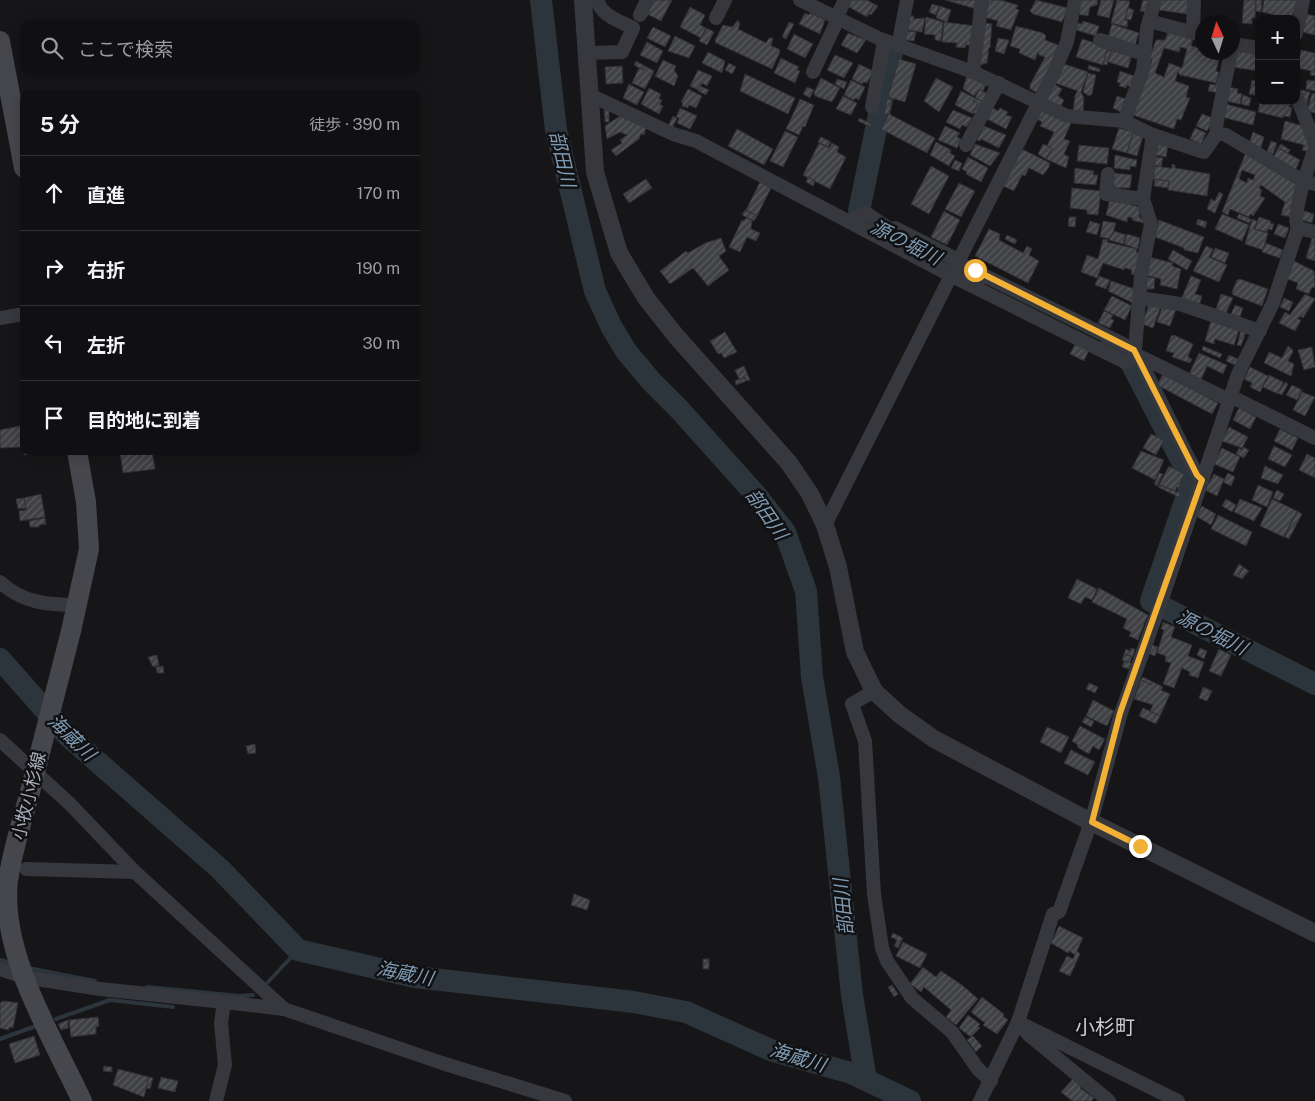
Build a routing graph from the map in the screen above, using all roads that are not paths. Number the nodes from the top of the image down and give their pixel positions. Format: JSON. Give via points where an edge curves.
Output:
{"nodes":[{"id":1,"x":583,"y":0,"type":"edge"},
{"id":2,"x":598,"y":0,"type":"edge"},
{"id":3,"x":647,"y":0,"type":"edge"},
{"id":4,"x":725,"y":0,"type":"edge"},
{"id":5,"x":800,"y":0,"type":"edge"},
{"id":6,"x":845,"y":0,"type":"edge"},
{"id":7,"x":907,"y":0,"type":"edge"},
{"id":8,"x":982,"y":0,"type":"edge"},
{"id":9,"x":1075,"y":0,"type":"edge"},
{"id":10,"x":1155,"y":0,"type":"edge"},
{"id":11,"x":1194,"y":0,"type":"edge"},
{"id":12,"x":1303,"y":0,"type":"edge"},
{"id":13,"x":640,"y":15,"type":"dead end"},
{"id":14,"x":1196,"y":15,"type":"edge"},
{"id":15,"x":1300,"y":15,"type":"edge"},
{"id":16,"x":716,"y":18,"type":"dead end"},
{"id":17,"x":837,"y":19,"type":"junction"},
{"id":18,"x":1149,"y":20,"type":"junction"},
{"id":19,"x":1195,"y":33,"type":"edge"},
{"id":20,"x":1100,"y":40,"type":"dead end"},
{"id":21,"x":884,"y":41,"type":"junction"},
{"id":22,"x":0,"y":42,"type":"edge"},
{"id":23,"x":1240,"y":45,"type":"edge"},
{"id":24,"x":898,"y":46,"type":"junction"},
{"id":25,"x":1255,"y":47,"type":"edge"},
{"id":26,"x":586,"y":53,"type":"junction"},
{"id":27,"x":1144,"y":54,"type":"junction"},
{"id":28,"x":1229,"y":60,"type":"edge"},
{"id":29,"x":813,"y":72,"type":"dead end"},
{"id":30,"x":973,"y":72,"type":"junction"},
{"id":31,"x":999,"y":83,"type":"junction"},
{"id":32,"x":588,"y":94,"type":"junction"},
{"id":33,"x":1038,"y":102,"type":"junction"},
{"id":34,"x":1300,"y":105,"type":"edge"},
{"id":35,"x":872,"y":107,"type":"dead end"},
{"id":36,"x":1124,"y":121,"type":"junction"},
{"id":37,"x":1217,"y":133,"type":"junction"},
{"id":38,"x":1153,"y":135,"type":"junction"},
{"id":39,"x":1315,"y":143,"type":"edge"},
{"id":40,"x":966,"y":145,"type":"dead end"},
{"id":41,"x":20,"y":147,"type":"edge"},
{"id":42,"x":1315,"y":148,"type":"edge"},
{"id":43,"x":1108,"y":174,"type":"dead end"},
{"id":44,"x":1309,"y":182,"type":"edge"},
{"id":45,"x":1143,"y":199,"type":"junction"},
{"id":46,"x":851,"y":221,"type":"junction"},
{"id":47,"x":1298,"y":228,"type":"junction"},
{"id":48,"x":1315,"y":232,"type":"edge"},
{"id":49,"x":954,"y":266,"type":"junction"},
{"id":50,"x":1139,"y":298,"type":"junction"},
{"id":51,"x":20,"y":315,"type":"edge"},
{"id":52,"x":0,"y":318,"type":"edge"},
{"id":53,"x":1260,"y":331,"type":"junction"},
{"id":54,"x":1133,"y":356,"type":"junction"},
{"id":55,"x":1230,"y":398,"type":"junction"},
{"id":56,"x":1315,"y":438,"type":"edge"},
{"id":57,"x":78,"y":455,"type":"edge"},
{"id":58,"x":1202,"y":480,"type":"junction"},
{"id":59,"x":825,"y":526,"type":"junction"},
{"id":60,"x":0,"y":582,"type":"edge"},
{"id":61,"x":78,"y":605,"type":"junction"},
{"id":62,"x":874,"y":691,"type":"junction"},
{"id":63,"x":0,"y":740,"type":"edge"},
{"id":64,"x":1092,"y":822,"type":"junction"},
{"id":65,"x":26,"y":869,"type":"dead end"},
{"id":66,"x":135,"y":872,"type":"junction"},
{"id":67,"x":1315,"y":933,"type":"edge"},
{"id":68,"x":0,"y":969,"type":"edge"},
{"id":69,"x":23,"y":976,"type":"junction"},
{"id":70,"x":224,"y":1002,"type":"junction"},
{"id":71,"x":284,"y":1009,"type":"junction"},
{"id":72,"x":1018,"y":1022,"type":"junction"},
{"id":73,"x":989,"y":1082,"type":"junction"},
{"id":74,"x":82,"y":1101,"type":"edge"},
{"id":75,"x":216,"y":1101,"type":"edge"},
{"id":76,"x":565,"y":1101,"type":"edge"},
{"id":77,"x":980,"y":1101,"type":"edge"},
{"id":78,"x":1109,"y":1101,"type":"edge"},
{"id":79,"x":1178,"y":1101,"type":"edge"}],
"edges":[{"from":1,"to":26,"type":"street"},
{"from":2,"to":26,"type":"street","via":[[604,12],[633,28],[622,52]]},
{"from":3,"to":13,"type":"street"},
{"from":4,"to":16,"type":"street"},
{"from":5,"to":17,"type":"street"},
{"from":6,"to":17,"type":"street"},
{"from":7,"to":24,"type":"street"},
{"from":8,"to":30,"type":"street"},
{"from":9,"to":33,"type":"street","via":[[1067,42]]},
{"from":10,"to":18,"type":"street"},
{"from":11,"to":14,"type":"street"},
{"from":12,"to":15,"type":"street"},
{"from":17,"to":21,"type":"street"},
{"from":17,"to":29,"type":"street"},
{"from":18,"to":19,"type":"street"},
{"from":18,"to":27,"type":"street"},
{"from":20,"to":27,"type":"street"},
{"from":21,"to":24,"type":"street"},
{"from":21,"to":35,"type":"street"},
{"from":22,"to":41,"type":"main road"},
{"from":23,"to":25,"type":"street"},
{"from":24,"to":30,"type":"street"},
{"from":26,"to":32,"type":"street"},
{"from":27,"to":36,"type":"street","via":[[1142,70]]},
{"from":28,"to":37,"type":"street"},
{"from":30,"to":31,"type":"street"},
{"from":31,"to":33,"type":"street"},
{"from":31,"to":40,"type":"street"},
{"from":32,"to":46,"type":"street","via":[[673,134],[696,141]]},
{"from":32,"to":59,"type":"street","via":[[595,172],[611,230],[627,268],[676,336],[788,463],[810,494]]},
{"from":33,"to":36,"type":"street","via":[[1067,116]]},
{"from":33,"to":49,"type":"street"},
{"from":34,"to":39,"type":"street"},
{"from":36,"to":38,"type":"street"},
{"from":37,"to":38,"type":"street","via":[[1204,152]]},
{"from":37,"to":44,"type":"street"},
{"from":38,"to":45,"type":"street"},
{"from":42,"to":44,"type":"street"},
{"from":43,"to":45,"type":"street","via":[[1106,194]]},
{"from":44,"to":47,"type":"street","via":[[1296,221]]},
{"from":45,"to":50,"type":"street","via":[[1151,224]]},
{"from":46,"to":49,"type":"street"},
{"from":46,"to":49,"type":"street","via":[[866,213]]},
{"from":47,"to":48,"type":"street"},
{"from":47,"to":53,"type":"street","via":[[1273,303]]},
{"from":49,"to":54,"type":"street"},
{"from":49,"to":59,"type":"street"},
{"from":50,"to":53,"type":"street","via":[[1180,304]]},
{"from":50,"to":54,"type":"street"},
{"from":51,"to":52,"type":"street"},
{"from":53,"to":55,"type":"street","via":[[1238,374]]},
{"from":54,"to":55,"type":"street"},
{"from":54,"to":58,"type":"street"},
{"from":55,"to":56,"type":"street"},
{"from":55,"to":58,"type":"street"},
{"from":57,"to":61,"type":"main road","name":"小牧小杉線","via":[[90,549]]},
{"from":58,"to":64,"type":"street","via":[[1120,713]]},
{"from":59,"to":62,"type":"street","via":[[838,567],[854,652]]},
{"from":60,"to":61,"type":"street","via":[[10,592],[27,599],[50,605]]},
{"from":61,"to":69,"type":"main road","name":"小牧小杉線","bridge":true,"via":[[8,880],[9,920]]},
{"from":62,"to":64,"type":"street","via":[[934,739]]},
{"from":62,"to":73,"type":"street","via":[[852,704],[865,741],[874,894],[882,948],[912,998],[952,1032]]},
{"from":63,"to":66,"type":"street","via":[[70,804]]},
{"from":64,"to":67,"type":"street"},
{"from":64,"to":72,"type":"street","via":[[1059,912],[1053,914]]},
{"from":65,"to":66,"type":"street"},
{"from":66,"to":71,"type":"street"},
{"from":68,"to":69,"type":"street"},
{"from":69,"to":70,"type":"street","via":[[136,994]]},
{"from":69,"to":74,"type":"main road","name":"小牧小杉線"},
{"from":70,"to":71,"type":"street"},
{"from":70,"to":75,"type":"street","via":[[221,1023],[225,1064]]},
{"from":71,"to":76,"type":"street"},
{"from":72,"to":73,"type":"street"},
{"from":72,"to":78,"type":"street","via":[[1029,1035]]},
{"from":72,"to":79,"type":"street"},
{"from":73,"to":77,"type":"street"}]}
